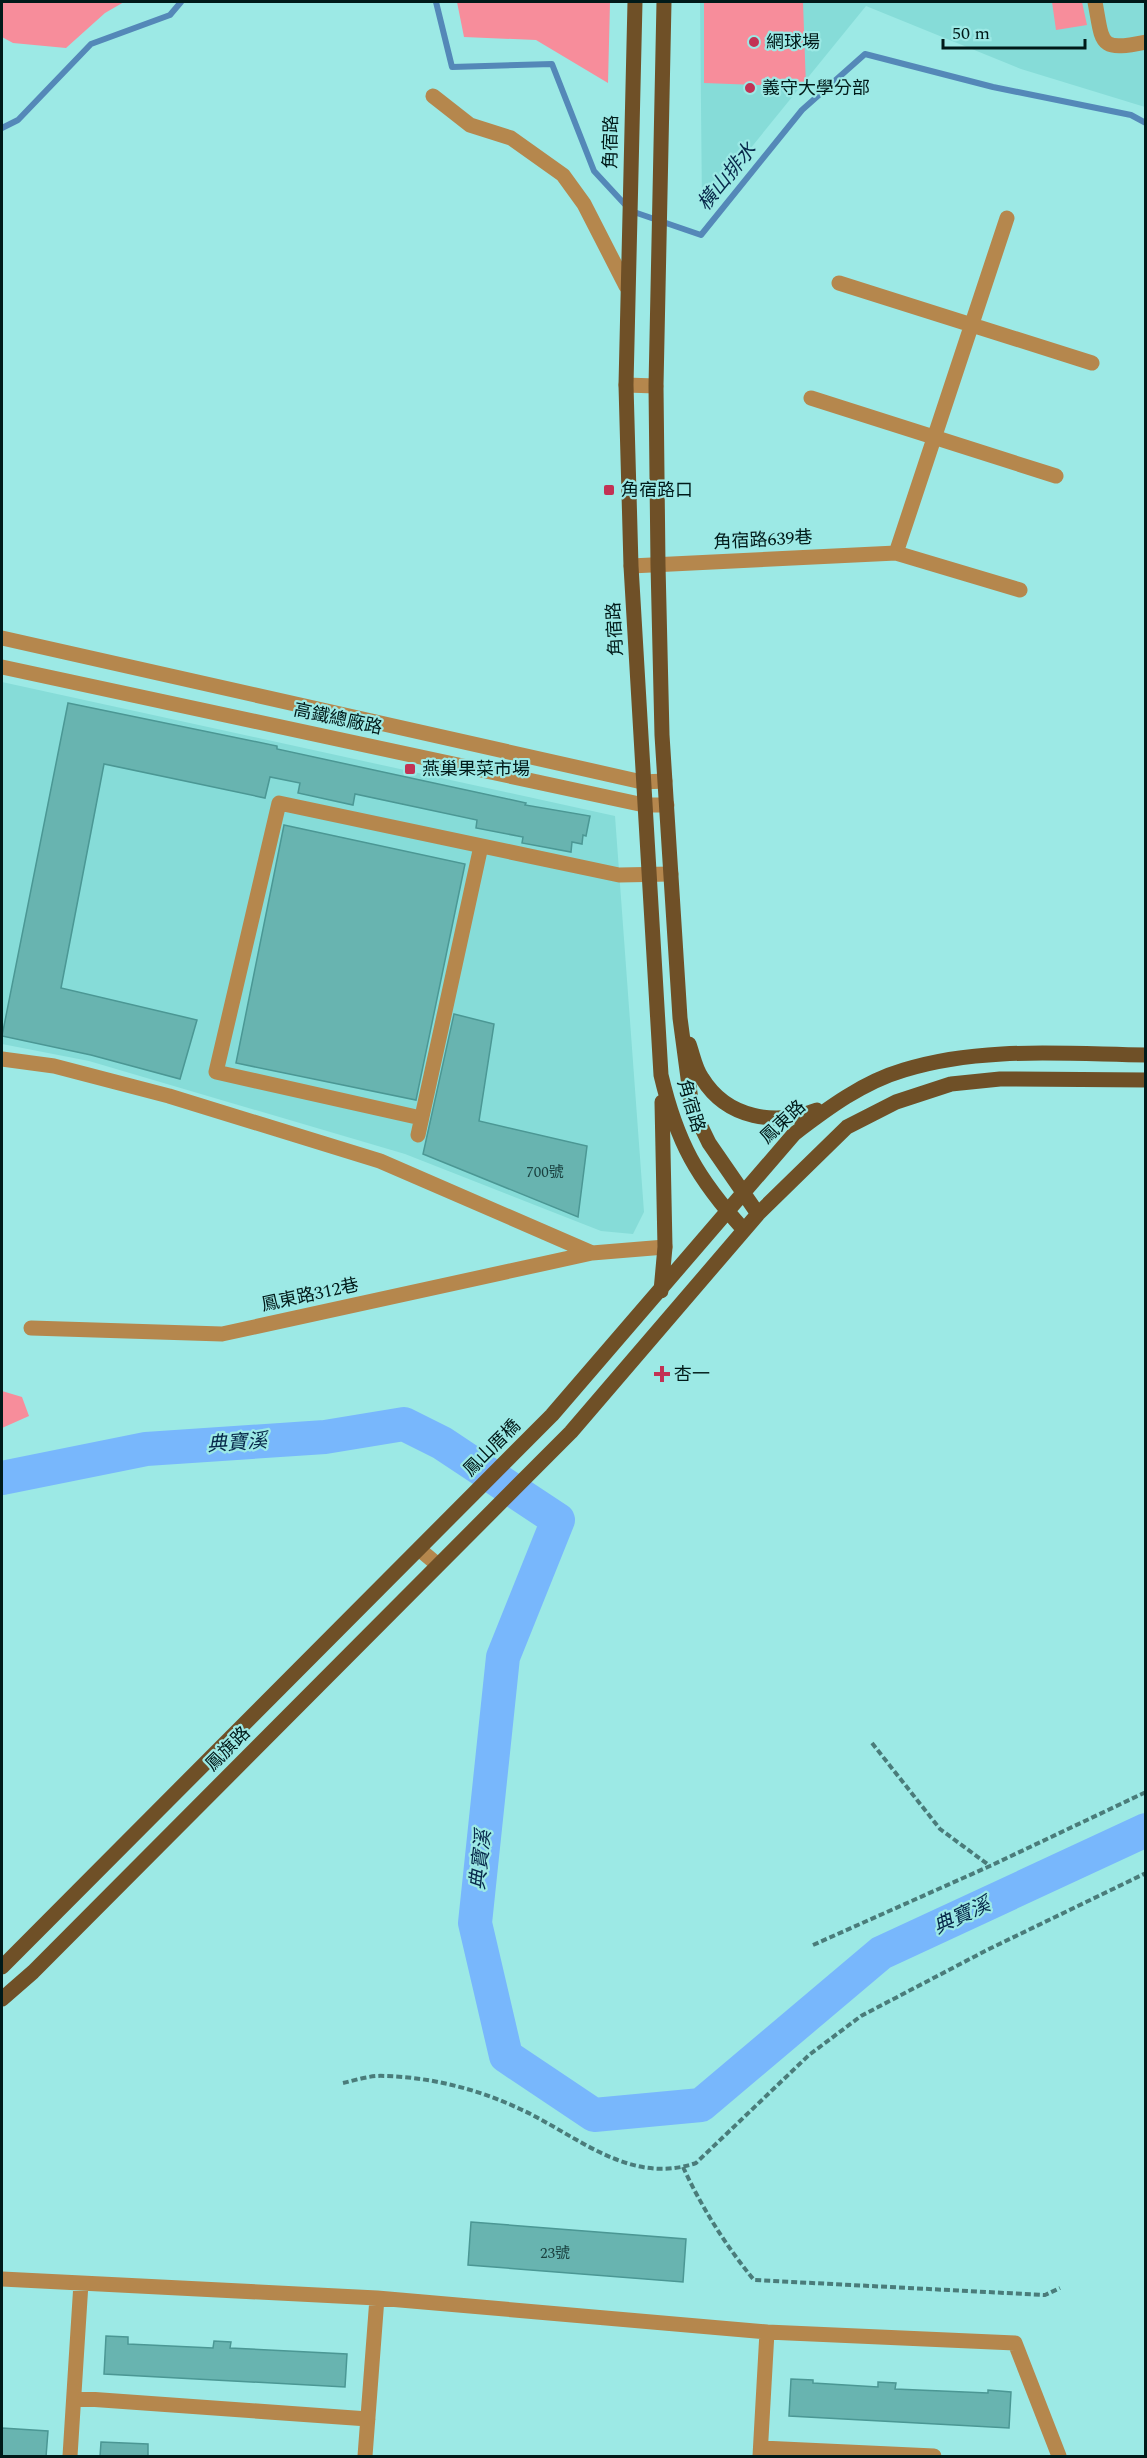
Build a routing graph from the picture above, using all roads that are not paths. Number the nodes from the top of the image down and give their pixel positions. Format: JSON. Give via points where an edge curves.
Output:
{"nodes":[{"id":1,"x":635,"y":2,"type":"edge"},
{"id":2,"x":664,"y":2,"type":"edge"},
{"id":3,"x":1095,"y":2,"type":"edge"},
{"id":4,"x":1146,"y":42,"type":"edge"},
{"id":5,"x":433,"y":96,"type":"dead end"},
{"id":6,"x":1007,"y":218,"type":"dead end"},
{"id":7,"x":839,"y":283,"type":"dead end"},
{"id":8,"x":626,"y":286,"type":"junction"},
{"id":9,"x":972,"y":325,"type":"junction"},
{"id":10,"x":1092,"y":363,"type":"dead end"},
{"id":11,"x":626,"y":385,"type":"junction"},
{"id":12,"x":656,"y":386,"type":"junction"},
{"id":13,"x":811,"y":398,"type":"dead end"},
{"id":14,"x":934,"y":437,"type":"junction"},
{"id":15,"x":1056,"y":476,"type":"dead end"},
{"id":16,"x":896,"y":553,"type":"junction"},
{"id":17,"x":658,"y":565,"type":"junction"},
{"id":18,"x":631,"y":566,"type":"junction"},
{"id":19,"x":1020,"y":590,"type":"dead end"},
{"id":20,"x":2,"y":638,"type":"edge"},
{"id":21,"x":2,"y":667,"type":"edge"},
{"id":22,"x":665,"y":781,"type":"junction"},
{"id":23,"x":642,"y":782,"type":"junction"},
{"id":24,"x":644,"y":805,"type":"junction"},
{"id":25,"x":667,"y":805,"type":"junction"},
{"id":26,"x":481,"y":846,"type":"junction"},
{"id":27,"x":672,"y":874,"type":"junction"},
{"id":28,"x":649,"y":875,"type":"junction"},
{"id":29,"x":680,"y":1018,"type":"junction"},
{"id":30,"x":1146,"y":1055,"type":"edge"},
{"id":31,"x":2,"y":1059,"type":"edge"},
{"id":32,"x":661,"y":1075,"type":"junction"},
{"id":33,"x":1146,"y":1080,"type":"edge"},
{"id":34,"x":833,"y":1103,"type":"junction"},
{"id":35,"x":421,"y":1118,"type":"junction"},
{"id":36,"x":418,"y":1135,"type":"dead end"},
{"id":37,"x":743,"y":1192,"type":"junction"},
{"id":38,"x":726,"y":1210,"type":"junction"},
{"id":39,"x":758,"y":1214,"type":"junction"},
{"id":40,"x":744,"y":1230,"type":"junction"},
{"id":41,"x":665,"y":1247,"type":"junction"},
{"id":42,"x":592,"y":1253,"type":"junction"},
{"id":43,"x":662,"y":1291,"type":"junction"},
{"id":44,"x":31,"y":1328,"type":"dead end"},
{"id":45,"x":552,"y":1415,"type":"joint"},
{"id":46,"x":460,"y":1509,"type":"joint"},
{"id":47,"x":419,"y":1550,"type":"junction"},
{"id":48,"x":438,"y":1565,"type":"junction"},
{"id":49,"x":2,"y":1967,"type":"edge"},
{"id":50,"x":2,"y":1999,"type":"edge"},
{"id":51,"x":2,"y":2279,"type":"edge"},
{"id":52,"x":81,"y":2283,"type":"junction"},
{"id":53,"x":377,"y":2298,"type":"junction"},
{"id":54,"x":767,"y":2332,"type":"junction"},
{"id":55,"x":74,"y":2398,"type":"junction"},
{"id":56,"x":368,"y":2419,"type":"junction"},
{"id":57,"x":761,"y":2452,"type":"edge"},
{"id":58,"x":70,"y":2457,"type":"edge"},
{"id":59,"x":365,"y":2457,"type":"edge"},
{"id":60,"x":934,"y":2457,"type":"edge"},
{"id":61,"x":1059,"y":2457,"type":"edge"}],
"edges":[{"from":1,"to":8,"type":"main road","name":"角宿路"},
{"from":2,"to":12,"type":"main road","name":"角宿路"},
{"from":3,"to":4,"type":"street","via":[[1102,39],[1110,46]]},
{"from":5,"to":8,"type":"street","via":[[470,125],[512,138],[563,175],[584,204]]},
{"from":6,"to":9,"type":"street"},
{"from":7,"to":9,"type":"street"},
{"from":8,"to":11,"type":"main road","name":"角宿路"},
{"from":9,"to":10,"type":"street"},
{"from":9,"to":14,"type":"street"},
{"from":11,"to":12,"type":"street"},
{"from":11,"to":18,"type":"main road","name":"角宿路"},
{"from":12,"to":17,"type":"main road","name":"角宿路"},
{"from":13,"to":14,"type":"street"},
{"from":14,"to":15,"type":"street"},
{"from":14,"to":16,"type":"street"},
{"from":16,"to":17,"type":"street","name":"角宿路639巷"},
{"from":16,"to":19,"type":"street","name":"角宿路639巷"},
{"from":17,"to":18,"type":"street","name":"角宿路639巷"},
{"from":17,"to":22,"type":"main road","name":"角宿路"},
{"from":18,"to":23,"type":"main road","name":"角宿路"},
{"from":20,"to":23,"type":"street","name":"高鐵總廠路"},
{"from":21,"to":24,"type":"street","name":"高鐵總廠路"},
{"from":22,"to":23,"type":"street","name":"高鐵總廠路"},
{"from":22,"to":25,"type":"main road","name":"角宿路"},
{"from":23,"to":24,"type":"main road","name":"角宿路"},
{"from":24,"to":25,"type":"street","name":"高鐵總廠路"},
{"from":24,"to":28,"type":"main road","name":"角宿路"},
{"from":25,"to":27,"type":"main road","name":"角宿路"},
{"from":26,"to":28,"type":"street","via":[[619,875]]},
{"from":26,"to":35,"type":"street"},
{"from":26,"to":35,"type":"street","via":[[279,803],[216,1072]]},
{"from":27,"to":28,"type":"street"},
{"from":27,"to":29,"type":"main road","name":"角宿路"},
{"from":28,"to":32,"type":"main road","name":"角宿路"},
{"from":29,"to":34,"type":"main road","via":[[700,1076],[730,1106],[759,1118],[778,1119],[799,1117]]},
{"from":29,"to":37,"type":"main road","name":"角宿路","via":[[692,1108],[709,1143]]},
{"from":30,"to":34,"type":"main road","name":"鳳東路","via":[[969,1056],[904,1070]]},
{"from":31,"to":42,"type":"street","via":[[54,1066],[169,1096],[380,1161]]},
{"from":32,"to":38,"type":"main road","name":"角宿路","via":[[682,1144]]},
{"from":32,"to":41,"type":"main road"},
{"from":33,"to":39,"type":"main road","via":[[1000,1079],[951,1084],[896,1102],[846,1127]]},
{"from":34,"to":37,"type":"main road","name":"鳳東路","via":[[794,1134]]},
{"from":35,"to":36,"type":"street"},
{"from":37,"to":38,"type":"main road","name":"鳳東路"},
{"from":37,"to":39,"type":"main road","name":"角宿路"},
{"from":38,"to":40,"type":"main road","name":"角宿路"},
{"from":38,"to":43,"type":"main road","name":"鳳東路"},
{"from":39,"to":40,"type":"main road"},
{"from":40,"to":48,"type":"main road","name":"鳳旗路","via":[[571,1432]]},
{"from":41,"to":42,"type":"street","name":"鳳東路312巷"},
{"from":41,"to":43,"type":"main road"},
{"from":42,"to":44,"type":"street","name":"鳳東路312巷","via":[[222,1334]]},
{"from":43,"to":45,"type":"main road","name":"鳳東路"},
{"from":45,"to":46,"type":"main road","name":"鳳山厝橋"},
{"from":46,"to":47,"type":"main road","name":"鳳旗路"},
{"from":47,"to":48,"type":"street"},
{"from":47,"to":49,"type":"main road","name":"鳳旗路"},
{"from":48,"to":50,"type":"main road","name":"鳳旗路"},
{"from":51,"to":52,"type":"street"},
{"from":52,"to":53,"type":"street"},
{"from":52,"to":55,"type":"street"},
{"from":53,"to":54,"type":"street"},
{"from":53,"to":56,"type":"street"},
{"from":54,"to":57,"type":"street"},
{"from":54,"to":61,"type":"street","via":[[1015,2343]]},
{"from":55,"to":56,"type":"street"},
{"from":55,"to":58,"type":"street"},
{"from":56,"to":59,"type":"street"},
{"from":57,"to":60,"type":"street"}]}
